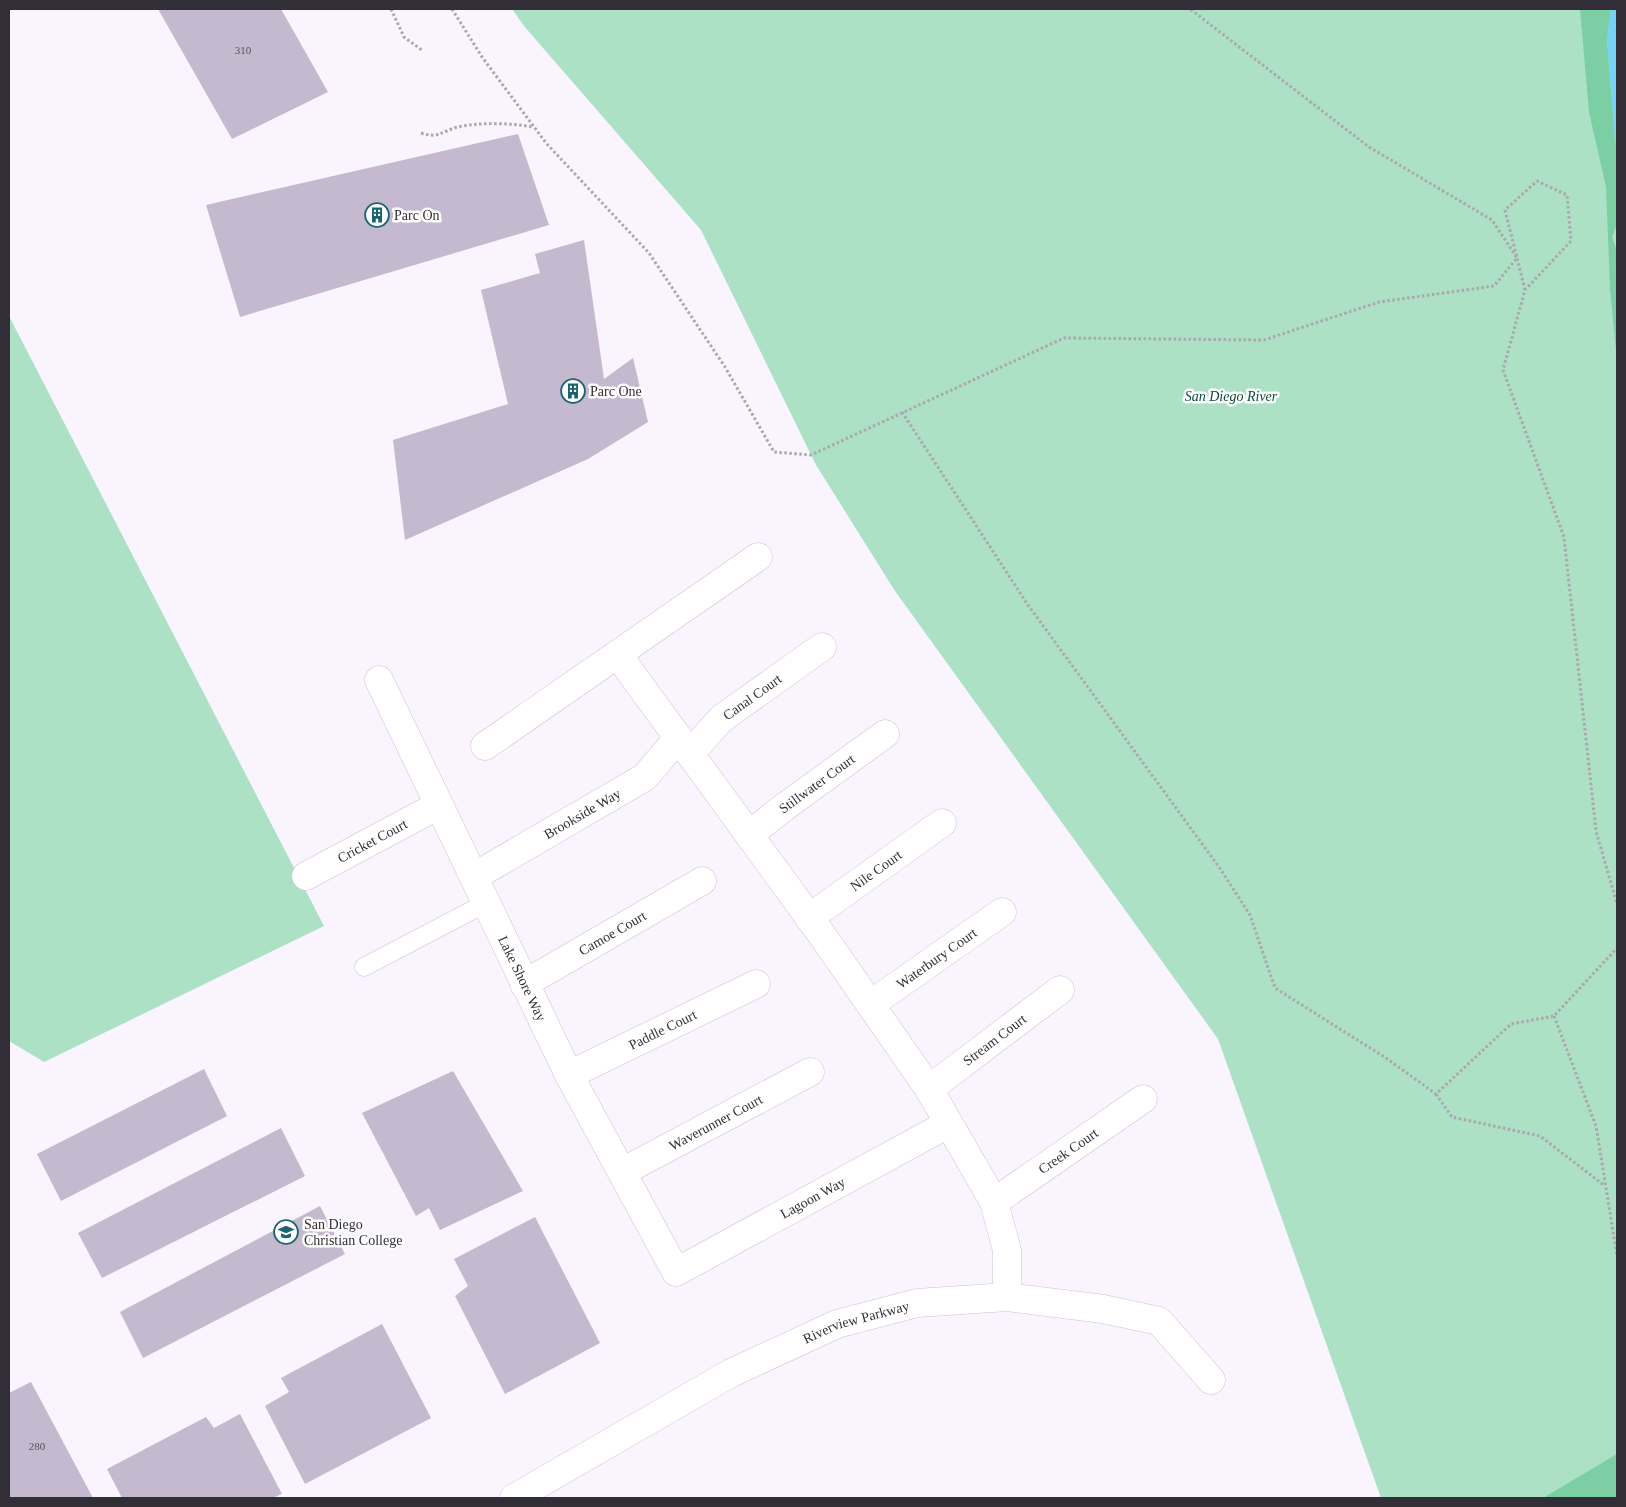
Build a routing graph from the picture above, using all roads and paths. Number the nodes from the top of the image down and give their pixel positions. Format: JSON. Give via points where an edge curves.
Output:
{"nodes":[{"id":1,"x":391,"y":9,"type":"edge"},
{"id":2,"x":452,"y":9,"type":"edge"},
{"id":3,"x":1190,"y":9,"type":"edge"},
{"id":4,"x":423,"y":51,"type":"dead end"},
{"id":5,"x":533,"y":127,"type":"junction"},
{"id":6,"x":421,"y":133,"type":"dead end"},
{"id":7,"x":1517,"y":258,"type":"junction"},
{"id":8,"x":1525,"y":290,"type":"junction"},
{"id":9,"x":902,"y":412,"type":"junction"},
{"id":10,"x":758,"y":557,"type":"dead end"},
{"id":11,"x":822,"y":647,"type":"dead end"},
{"id":12,"x":618,"y":655,"type":"junction"},
{"id":13,"x":379,"y":680,"type":"dead end"},
{"id":14,"x":885,"y":734,"type":"dead end"},
{"id":15,"x":485,"y":746,"type":"dead end"},
{"id":16,"x":684,"y":746,"type":"junction"},
{"id":17,"x":439,"y":805,"type":"junction"},
{"id":18,"x":942,"y":823,"type":"dead end"},
{"id":19,"x":749,"y":835,"type":"junction"},
{"id":20,"x":306,"y":876,"type":"dead end"},
{"id":21,"x":475,"y":876,"type":"junction"},
{"id":22,"x":702,"y":881,"type":"dead end"},
{"id":23,"x":486,"y":903,"type":"junction"},
{"id":24,"x":1617,"y":904,"type":"edge"},
{"id":25,"x":1002,"y":912,"type":"dead end"},
{"id":26,"x":809,"y":918,"type":"junction"},
{"id":27,"x":1617,"y":948,"type":"edge"},
{"id":28,"x":364,"y":967,"type":"dead end"},
{"id":29,"x":524,"y":984,"type":"junction"},
{"id":30,"x":756,"y":984,"type":"dead end"},
{"id":31,"x":1060,"y":990,"type":"dead end"},
{"id":32,"x":871,"y":1004,"type":"junction"},
{"id":33,"x":1554,"y":1016,"type":"junction"},
{"id":34,"x":810,"y":1072,"type":"dead end"},
{"id":35,"x":569,"y":1075,"type":"junction"},
{"id":36,"x":929,"y":1089,"type":"junction"},
{"id":37,"x":1436,"y":1094,"type":"junction"},
{"id":38,"x":1143,"y":1099,"type":"dead end"},
{"id":39,"x":948,"y":1124,"type":"junction"},
{"id":40,"x":622,"y":1172,"type":"junction"},
{"id":41,"x":1606,"y":1186,"type":"junction"},
{"id":42,"x":994,"y":1202,"type":"junction"},
{"id":43,"x":1617,"y":1256,"type":"edge"},
{"id":44,"x":676,"y":1272,"type":"joint"},
{"id":45,"x":1007,"y":1297,"type":"junction"},
{"id":46,"x":1211,"y":1380,"type":"dead end"},
{"id":47,"x":514,"y":1498,"type":"edge"}],
"edges":[{"from":1,"to":4,"type":"path","via":[[404,37]]},
{"from":2,"to":5,"type":"path","via":[[482,58]]},
{"from":3,"to":7,"type":"path","via":[[1369,147],[1492,220]]},
{"from":5,"to":6,"type":"path","via":[[514,124],[458,126],[434,137]]},
{"from":5,"to":9,"type":"path","via":[[648,253],[725,367],[774,452],[811,454]]},
{"from":7,"to":8,"type":"path"},
{"from":7,"to":8,"type":"path","via":[[1505,210],[1537,181],[1567,195],[1571,241]]},
{"from":7,"to":9,"type":"path","via":[[1494,286],[1380,302],[1264,340],[1064,338]]},
{"from":8,"to":24,"type":"path","via":[[1503,370],[1564,537],[1596,831]]},
{"from":9,"to":37,"type":"path","via":[[1028,605],[1220,867],[1250,915],[1275,988],[1386,1058]]},
{"from":10,"to":12,"type":"street"},
{"from":11,"to":16,"type":"street","name":"Canal Court"},
{"from":12,"to":15,"type":"street"},
{"from":12,"to":16,"type":"street"},
{"from":13,"to":17,"type":"street","name":"Lake Shore Way"},
{"from":14,"to":19,"type":"street","name":"Stillwater Court"},
{"from":16,"to":19,"type":"street"},
{"from":16,"to":21,"type":"street","name":"Brookside Way","via":[[645,777]]},
{"from":17,"to":20,"type":"street","name":"Cricket Court"},
{"from":17,"to":21,"type":"street","name":"Lake Shore Way"},
{"from":18,"to":26,"type":"street","name":"Nile Court"},
{"from":19,"to":26,"type":"street"},
{"from":21,"to":23,"type":"street","name":"Lake Shore Way"},
{"from":22,"to":29,"type":"street","name":"Camoe Court"},
{"from":23,"to":28,"type":"lane"},
{"from":23,"to":29,"type":"street","name":"Lake Shore Way"},
{"from":25,"to":32,"type":"street","name":"Waterbury Court"},
{"from":26,"to":32,"type":"street"},
{"from":27,"to":33,"type":"path"},
{"from":29,"to":35,"type":"street","name":"Lake Shore Way"},
{"from":30,"to":35,"type":"street","name":"Paddle Court"},
{"from":31,"to":36,"type":"street","name":"Stream Court"},
{"from":32,"to":36,"type":"street"},
{"from":33,"to":37,"type":"path","via":[[1511,1024]]},
{"from":33,"to":41,"type":"path","via":[[1596,1126]]},
{"from":34,"to":40,"type":"street","name":"Waverunner Court"},
{"from":35,"to":40,"type":"street","name":"Lake Shore Way"},
{"from":36,"to":39,"type":"street"},
{"from":37,"to":41,"type":"path","via":[[1452,1117],[1540,1136]]},
{"from":38,"to":42,"type":"street","name":"Creek Court"},
{"from":39,"to":42,"type":"street"},
{"from":39,"to":44,"type":"street","name":"Lagoon Way"},
{"from":40,"to":44,"type":"street","name":"Lake Shore Way"},
{"from":41,"to":43,"type":"path"},
{"from":42,"to":45,"type":"street","via":[[1007,1250]]},
{"from":45,"to":46,"type":"street","name":"Riverview Parkway","via":[[1103,1309],[1160,1321]]},
{"from":45,"to":47,"type":"street","name":"Riverview Parkway","via":[[917,1302],[837,1324],[730,1373]]}]}
